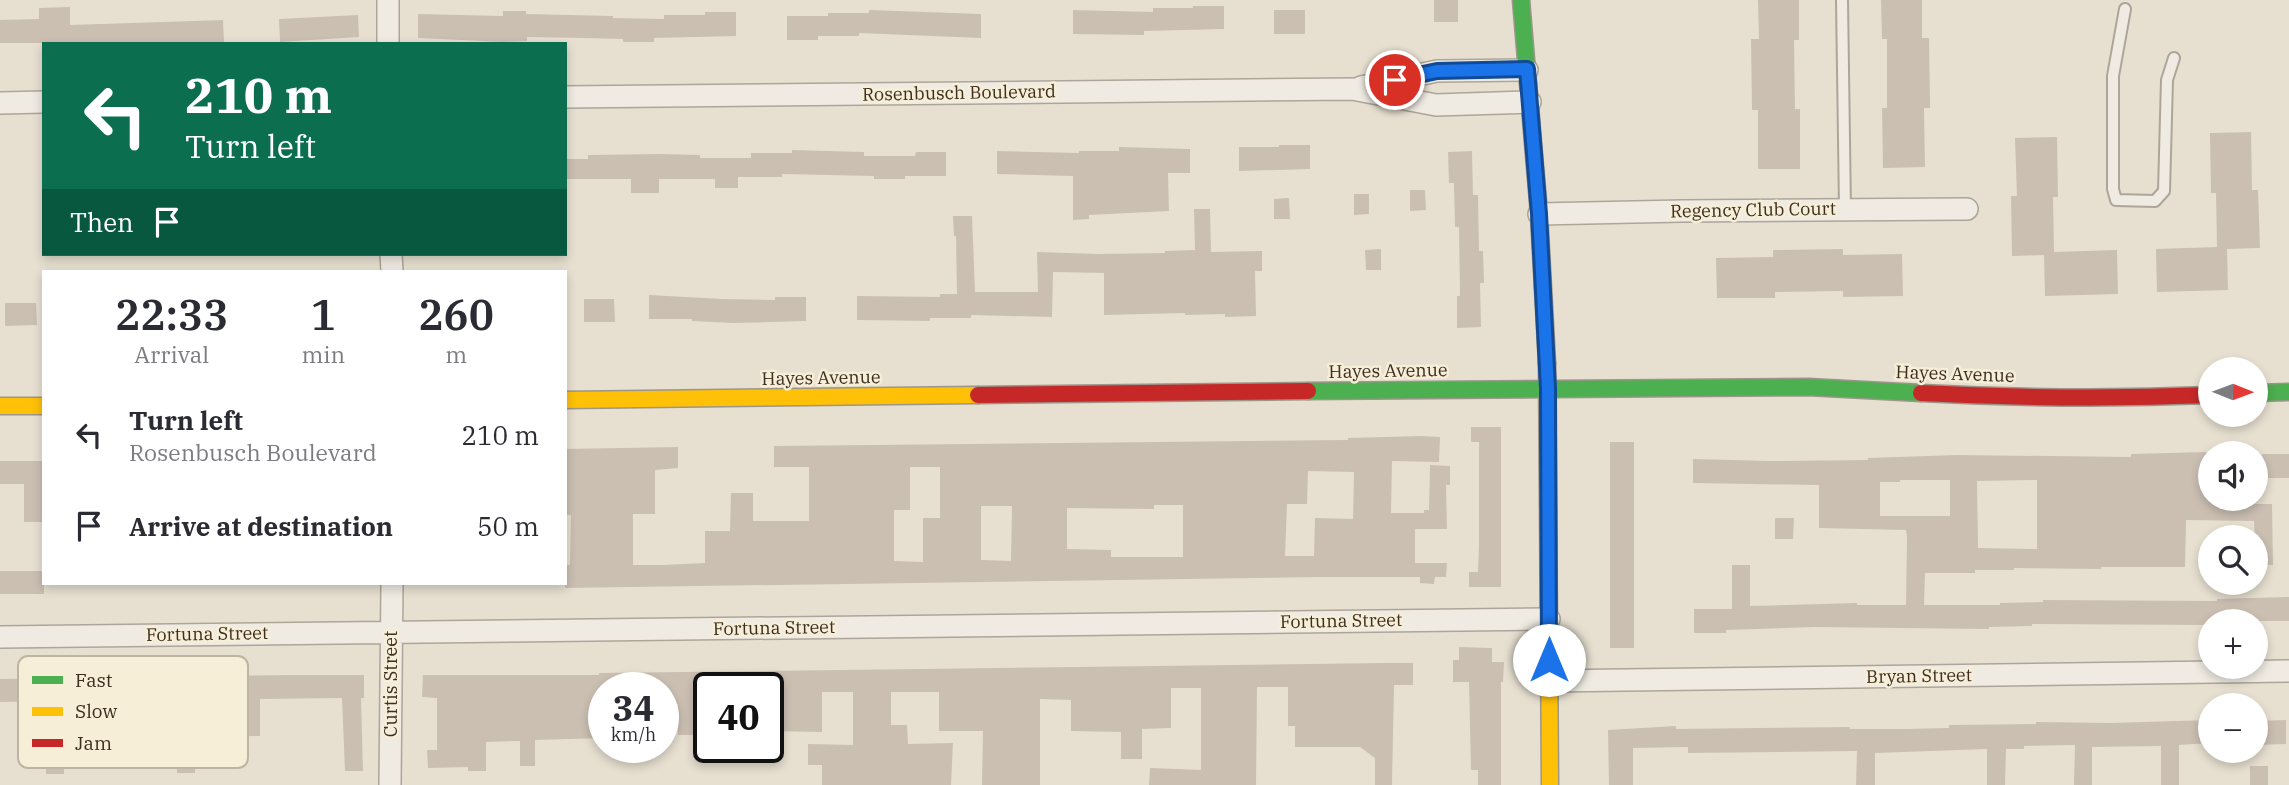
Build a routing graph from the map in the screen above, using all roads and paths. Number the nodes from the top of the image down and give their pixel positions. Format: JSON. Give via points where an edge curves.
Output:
{"nodes":[{"id":1,"x":388,"y":0,"type":"edge"},
{"id":2,"x":1521,"y":0,"type":"edge"},
{"id":3,"x":1842,"y":0,"type":"edge"},
{"id":4,"x":2125,"y":9,"type":"dead end"},
{"id":5,"x":388,"y":42,"type":"edge"},
{"id":6,"x":2174,"y":58,"type":"dead end"},
{"id":7,"x":1527,"y":69,"type":"junction"},
{"id":8,"x":1352,"y":89,"type":"junction"},
{"id":9,"x":567,"y":97,"type":"edge"},
{"id":10,"x":42,"y":102,"type":"edge"},
{"id":11,"x":1530,"y":102,"type":"junction"},
{"id":12,"x":0,"y":103,"type":"edge"},
{"id":13,"x":1845,"y":209,"type":"junction"},
{"id":14,"x":1966,"y":209,"type":"dead end"},
{"id":15,"x":1539,"y":214,"type":"junction"},
{"id":16,"x":1548,"y":388,"type":"junction"},
{"id":17,"x":2289,"y":392,"type":"edge"},
{"id":18,"x":2268,"y":393,"type":"edge"},
{"id":19,"x":2198,"y":395,"type":"edge"},
{"id":20,"x":567,"y":400,"type":"edge"},
{"id":21,"x":42,"y":405,"type":"edge"},
{"id":22,"x":0,"y":406,"type":"edge"},
{"id":23,"x":391,"y":585,"type":"edge"},
{"id":24,"x":1549,"y":619,"type":"junction"},
{"id":25,"x":391,"y":632,"type":"junction"},
{"id":26,"x":0,"y":637,"type":"edge"},
{"id":27,"x":2289,"y":671,"type":"edge"},
{"id":28,"x":1549,"y":681,"type":"junction"},
{"id":29,"x":390,"y":785,"type":"edge"},
{"id":30,"x":1549,"y":785,"type":"edge"}],
"edges":[{"from":1,"to":5,"type":"street"},
{"from":2,"to":7,"type":"street"},
{"from":3,"to":13,"type":"lane"},
{"from":4,"to":6,"type":"lane","via":[[2113,76],[2116,200],[2155,201],[2164,191],[2167,80]]},
{"from":7,"to":8,"type":"street","name":"Rosenbusch Boulevard","via":[[1437,71]]},
{"from":7,"to":11,"type":"street"},
{"from":8,"to":9,"type":"street","name":"Rosenbusch Boulevard"},
{"from":8,"to":11,"type":"street","name":"Rosenbusch Boulevard","via":[[1436,105]]},
{"from":10,"to":12,"type":"street"},
{"from":11,"to":15,"type":"street"},
{"from":13,"to":14,"type":"street","name":"Regency Club Court"},
{"from":13,"to":15,"type":"street","name":"Regency Club Court"},
{"from":15,"to":16,"type":"street"},
{"from":16,"to":19,"type":"street","name":"Hayes Avenue","via":[[1808,387],[1979,396]]},
{"from":16,"to":20,"type":"street","name":"Hayes Avenue"},
{"from":16,"to":24,"type":"street"},
{"from":17,"to":18,"type":"street"},
{"from":21,"to":22,"type":"street"},
{"from":23,"to":25,"type":"street","name":"Curtis Street"},
{"from":24,"to":25,"type":"street","name":"Fortuna Street"},
{"from":24,"to":28,"type":"street"},
{"from":25,"to":26,"type":"street","name":"Fortuna Street"},
{"from":25,"to":29,"type":"street","name":"Curtis Street"},
{"from":27,"to":28,"type":"street","name":"Bryan Street"},
{"from":28,"to":30,"type":"street"}]}
